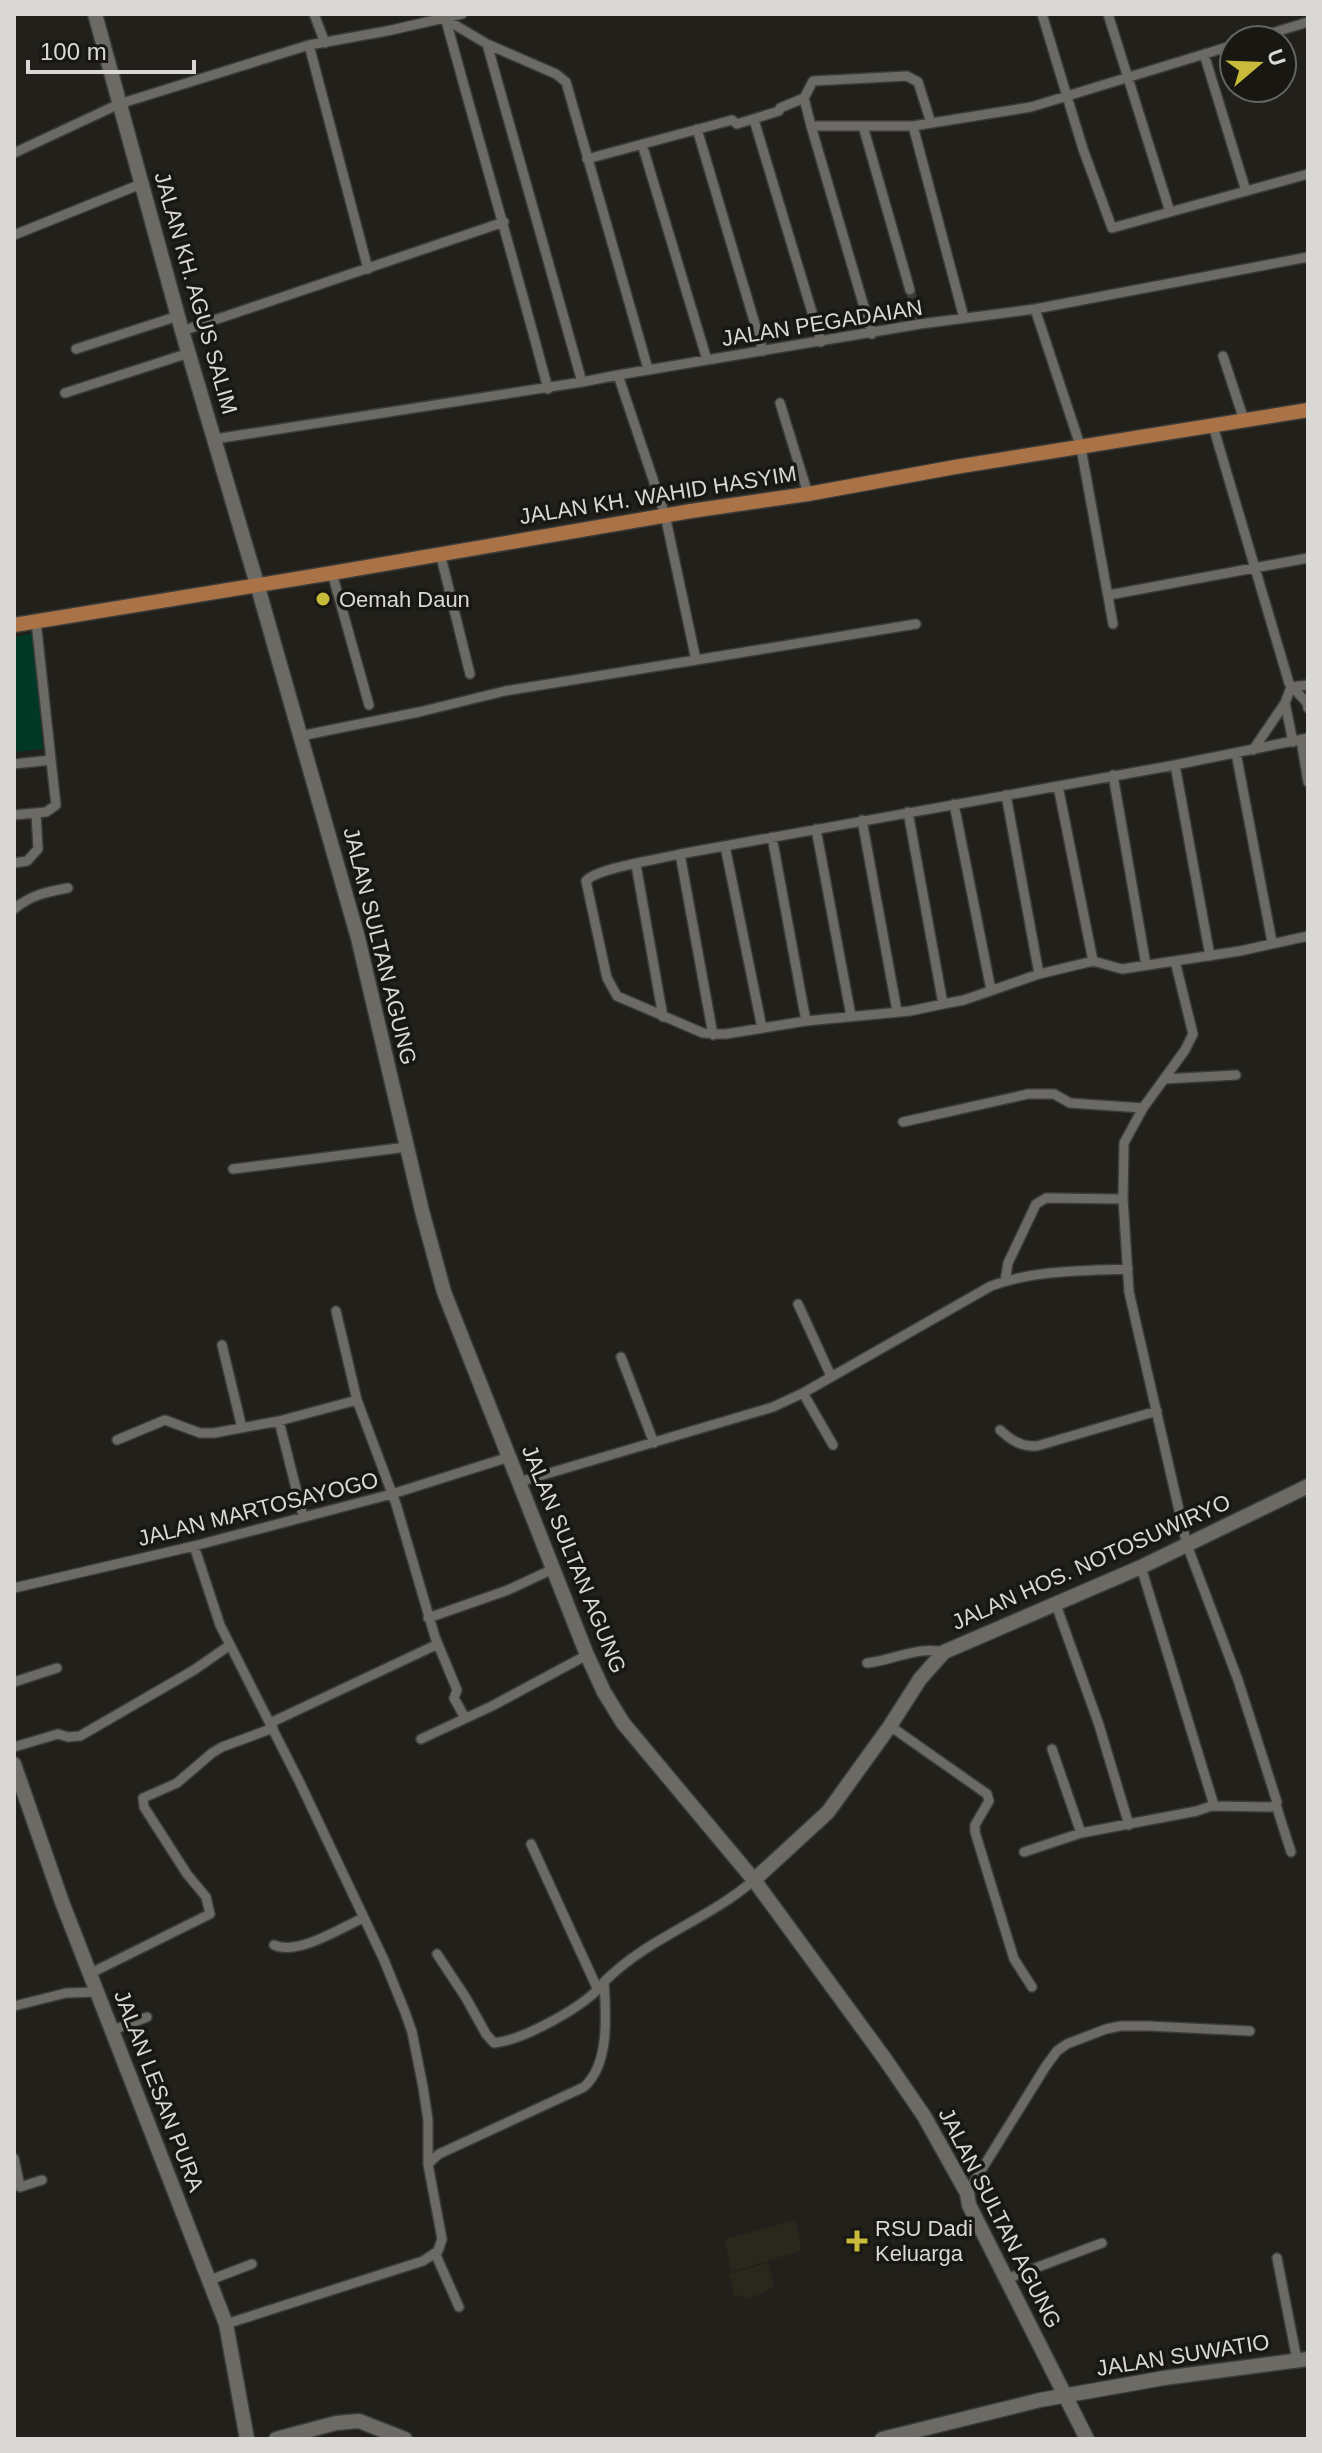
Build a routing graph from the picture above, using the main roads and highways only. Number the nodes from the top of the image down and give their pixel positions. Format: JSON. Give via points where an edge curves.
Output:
{"nodes":[{"id":1,"x":1308,"y":410,"type":"edge"},
{"id":2,"x":14,"y":625,"type":"edge"}],
"edges":[{"from":1,"to":2,"type":"main road","name":"JALAN KH. WAHID HASYIM"}]}
